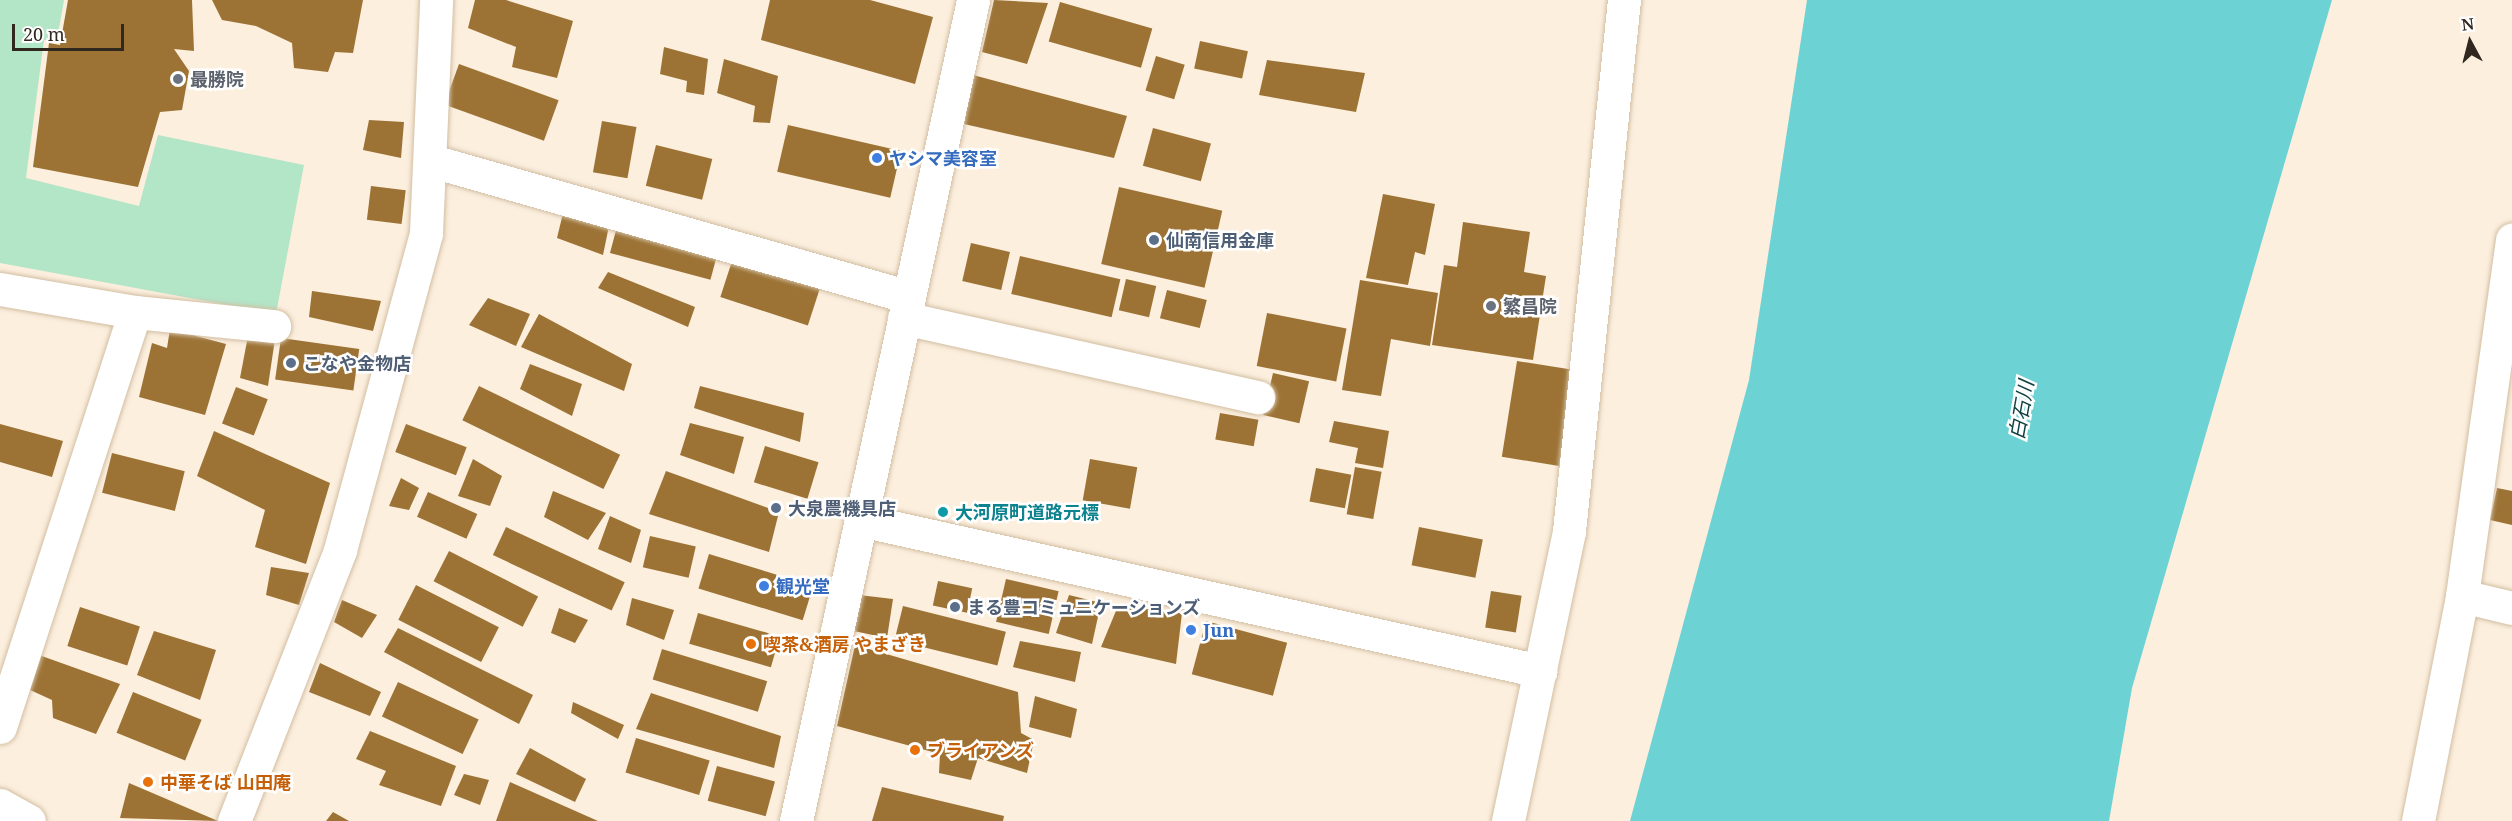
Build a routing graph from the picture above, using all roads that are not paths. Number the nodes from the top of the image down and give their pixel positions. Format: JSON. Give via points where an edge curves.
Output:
{"nodes":[{"id":1,"x":436,"y":0,"type":"edge"},
{"id":2,"x":973,"y":0,"type":"edge"},
{"id":3,"x":1624,"y":0,"type":"edge"},
{"id":4,"x":432,"y":161,"type":"junction"},
{"id":5,"x":2512,"y":239,"type":"edge"},
{"id":6,"x":0,"y":289,"type":"edge"},
{"id":7,"x":906,"y":308,"type":"junction"},
{"id":8,"x":135,"y":312,"type":"junction"},
{"id":9,"x":274,"y":326,"type":"dead end"},
{"id":10,"x":1258,"y":397,"type":"dead end"},
{"id":11,"x":861,"y":520,"type":"junction"},
{"id":12,"x":2462,"y":596,"type":"junction"},
{"id":13,"x":2512,"y":608,"type":"edge"},
{"id":14,"x":1540,"y":671,"type":"junction"},
{"id":15,"x":0,"y":727,"type":"edge"},
{"id":16,"x":0,"y":805,"type":"edge"},
{"id":17,"x":29,"y":821,"type":"edge"},
{"id":18,"x":234,"y":821,"type":"edge"},
{"id":19,"x":796,"y":821,"type":"edge"},
{"id":20,"x":1508,"y":821,"type":"edge"},
{"id":21,"x":2418,"y":821,"type":"edge"}],
"edges":[{"from":1,"to":4,"type":"street"},
{"from":2,"to":7,"type":"street"},
{"from":3,"to":14,"type":"street","via":[[1569,531]]},
{"from":4,"to":7,"type":"street"},
{"from":4,"to":18,"type":"street","via":[[426,232],[340,550]]},
{"from":5,"to":12,"type":"street"},
{"from":6,"to":8,"type":"street"},
{"from":7,"to":10,"type":"street"},
{"from":7,"to":11,"type":"street"},
{"from":8,"to":9,"type":"street"},
{"from":8,"to":15,"type":"street"},
{"from":11,"to":14,"type":"street"},
{"from":11,"to":19,"type":"street"},
{"from":12,"to":13,"type":"street"},
{"from":12,"to":21,"type":"street"},
{"from":14,"to":20,"type":"street"},
{"from":16,"to":17,"type":"street"}]}
